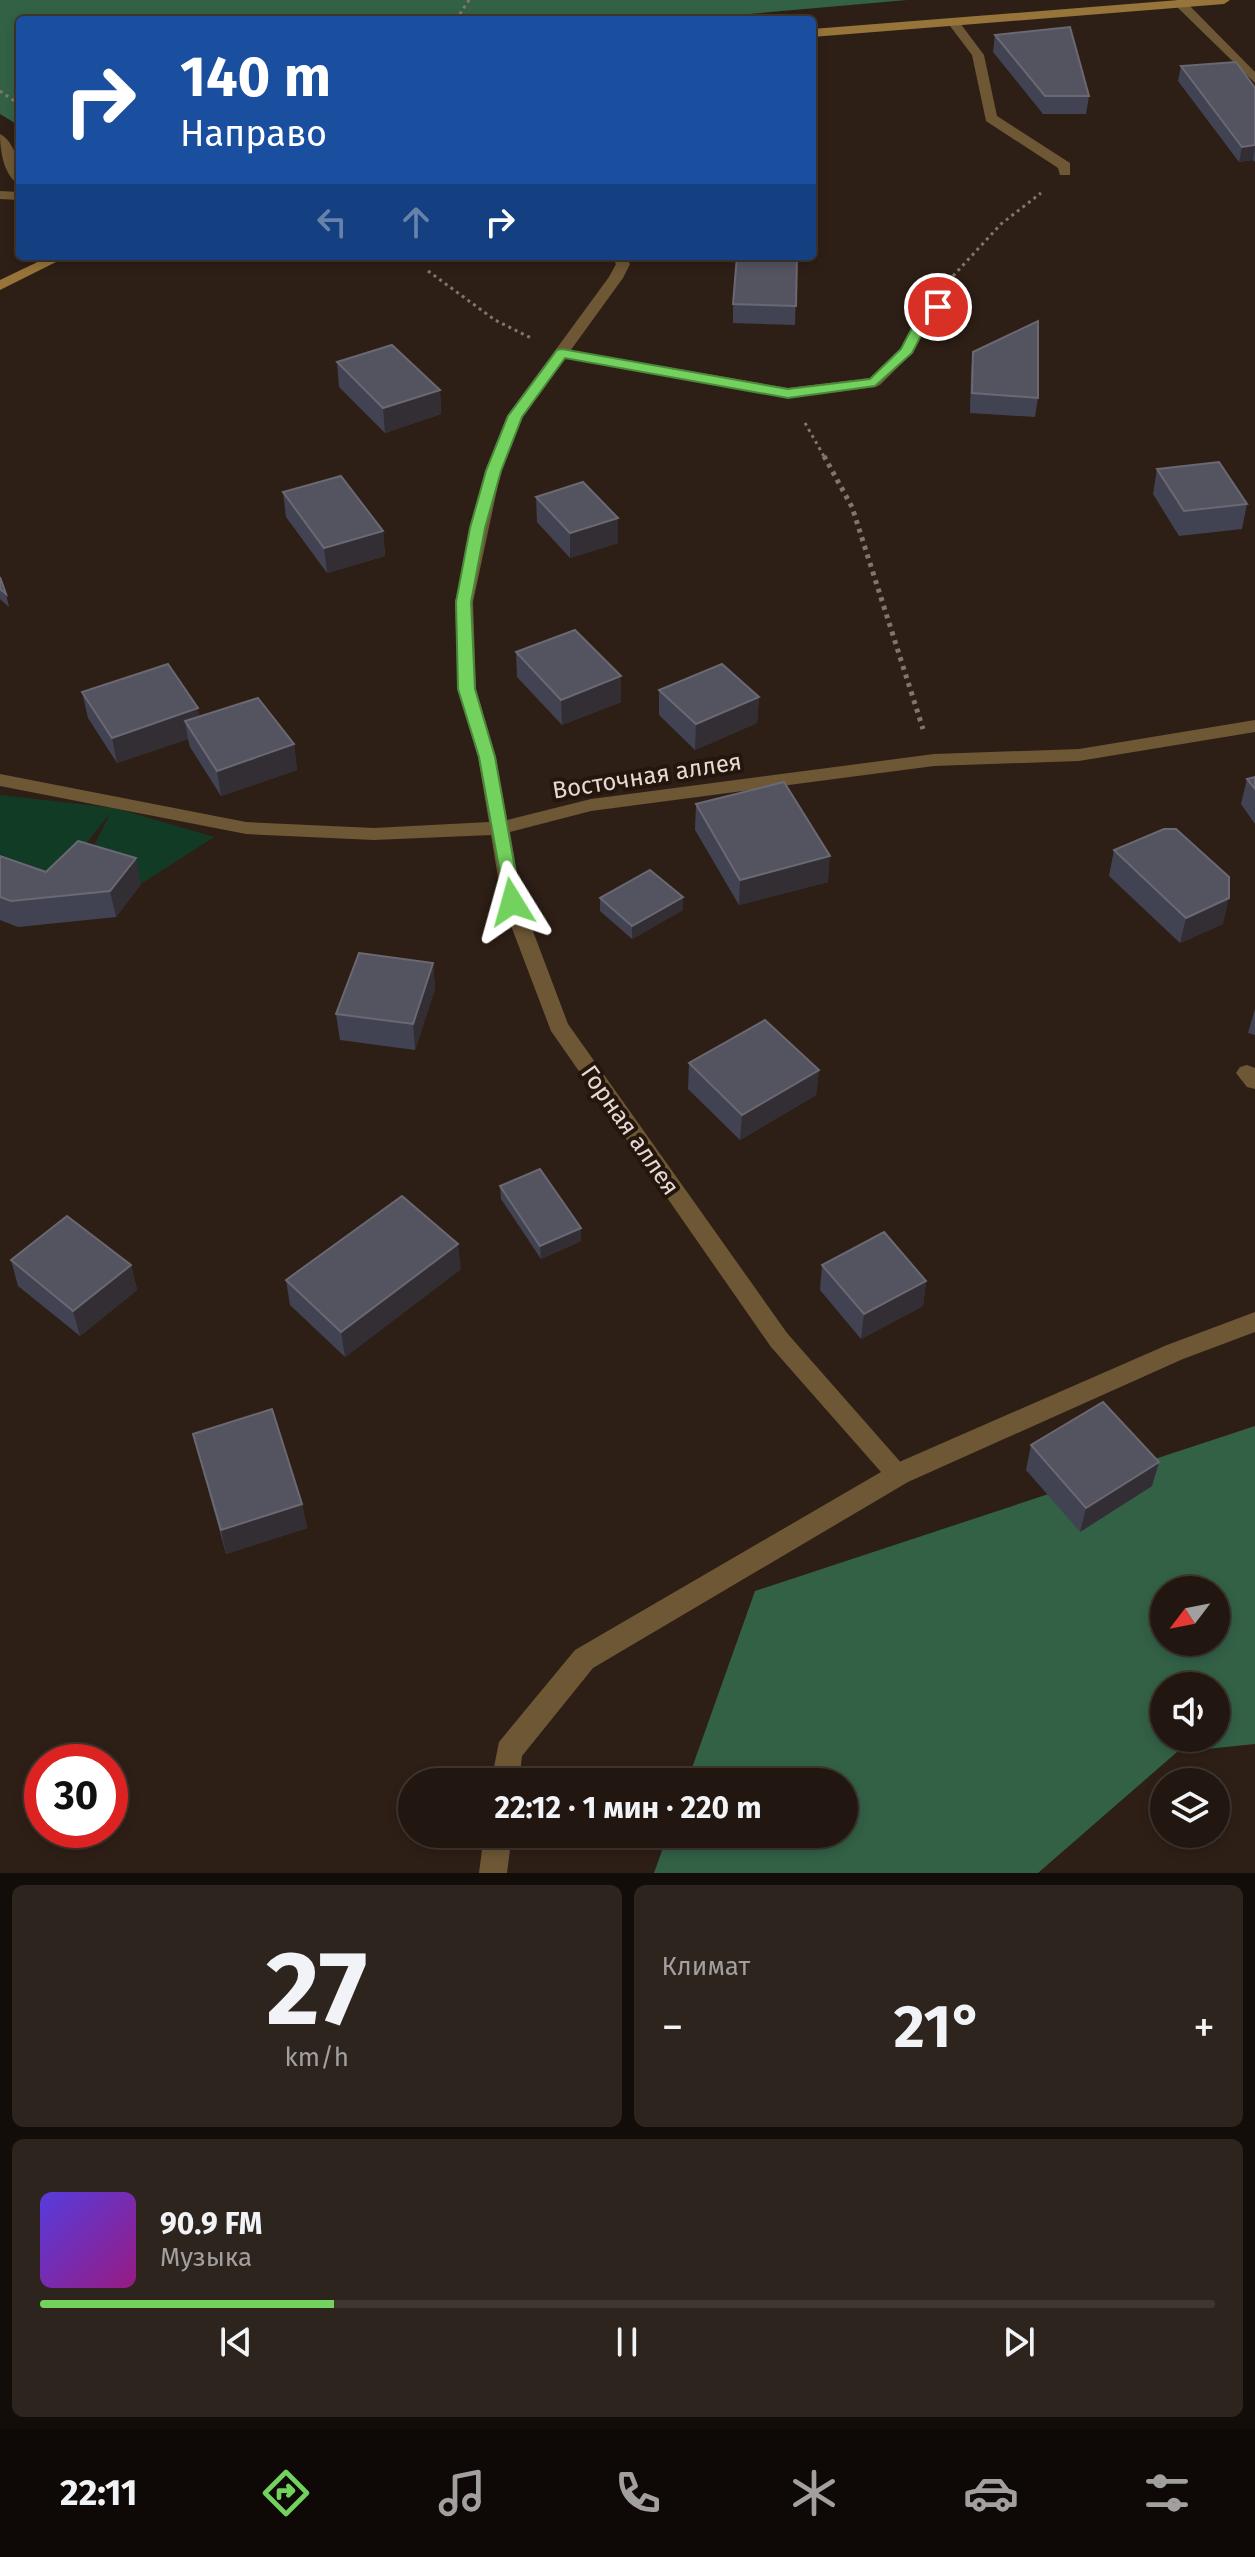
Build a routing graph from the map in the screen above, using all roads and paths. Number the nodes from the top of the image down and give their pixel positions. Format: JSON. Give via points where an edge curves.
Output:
{"nodes":[{"id":1,"x":1224,"y":0,"type":"edge"},
{"id":2,"x":1180,"y":3,"type":"junction"},
{"id":3,"x":953,"y":22,"type":"junction"},
{"id":4,"x":816,"y":33,"type":"edge"},
{"id":5,"x":1255,"y":79,"type":"edge"},
{"id":6,"x":0,"y":138,"type":"edge"},
{"id":7,"x":16,"y":172,"type":"edge"},
{"id":8,"x":1065,"y":172,"type":"joint"},
{"id":9,"x":53,"y":260,"type":"edge"},
{"id":10,"x":620,"y":260,"type":"edge"},
{"id":11,"x":428,"y":271,"type":"dead end"},
{"id":12,"x":0,"y":286,"type":"edge"},
{"id":13,"x":940,"y":302,"type":"joint"},
{"id":14,"x":562,"y":353,"type":"junction"},
{"id":15,"x":788,"y":393,"type":"junction"},
{"id":16,"x":1255,"y":726,"type":"edge"},
{"id":17,"x":934,"y":760,"type":"junction"},
{"id":18,"x":0,"y":780,"type":"edge"},
{"id":19,"x":501,"y":828,"type":"junction"},
{"id":20,"x":1255,"y":1322,"type":"edge"},
{"id":21,"x":899,"y":1474,"type":"junction"},
{"id":22,"x":507,"y":1768,"type":"edge"},
{"id":23,"x":496,"y":1848,"type":"edge"},
{"id":24,"x":493,"y":1873,"type":"edge"}],
"edges":[{"from":1,"to":2,"type":"main road"},
{"from":2,"to":3,"type":"main road"},
{"from":2,"to":5,"type":"street"},
{"from":3,"to":4,"type":"main road"},
{"from":3,"to":8,"type":"street","via":[[978,55],[991,118],[1065,166]]},
{"from":6,"to":7,"type":"street"},
{"from":8,"to":13,"type":"path","via":[[1025,202],[955,271]]},
{"from":9,"to":12,"type":"main road"},
{"from":10,"to":14,"type":"street","name":"Горная аллея","via":[[616,278]]},
{"from":11,"to":14,"type":"path","via":[[495,320]]},
{"from":13,"to":15,"type":"street","via":[[907,350],[875,382]]},
{"from":14,"to":15,"type":"street"},
{"from":14,"to":19,"type":"street","name":"Горная аллея","via":[[515,416],[489,485],[464,602],[467,689]]},
{"from":15,"to":17,"type":"path","via":[[852,507]]},
{"from":16,"to":17,"type":"street","name":"Восточная аллея","via":[[1079,755]]},
{"from":17,"to":19,"type":"street","name":"Восточная аллея","via":[[591,805]]},
{"from":18,"to":19,"type":"street","name":"Восточная аллея","via":[[246,828],[374,834]]},
{"from":19,"to":21,"type":"street","name":"Горная аллея","via":[[512,902],[558,1026],[779,1340]]},
{"from":20,"to":21,"type":"street"},
{"from":21,"to":22,"type":"street","via":[[584,1659],[509,1751]]},
{"from":23,"to":24,"type":"street"}]}
